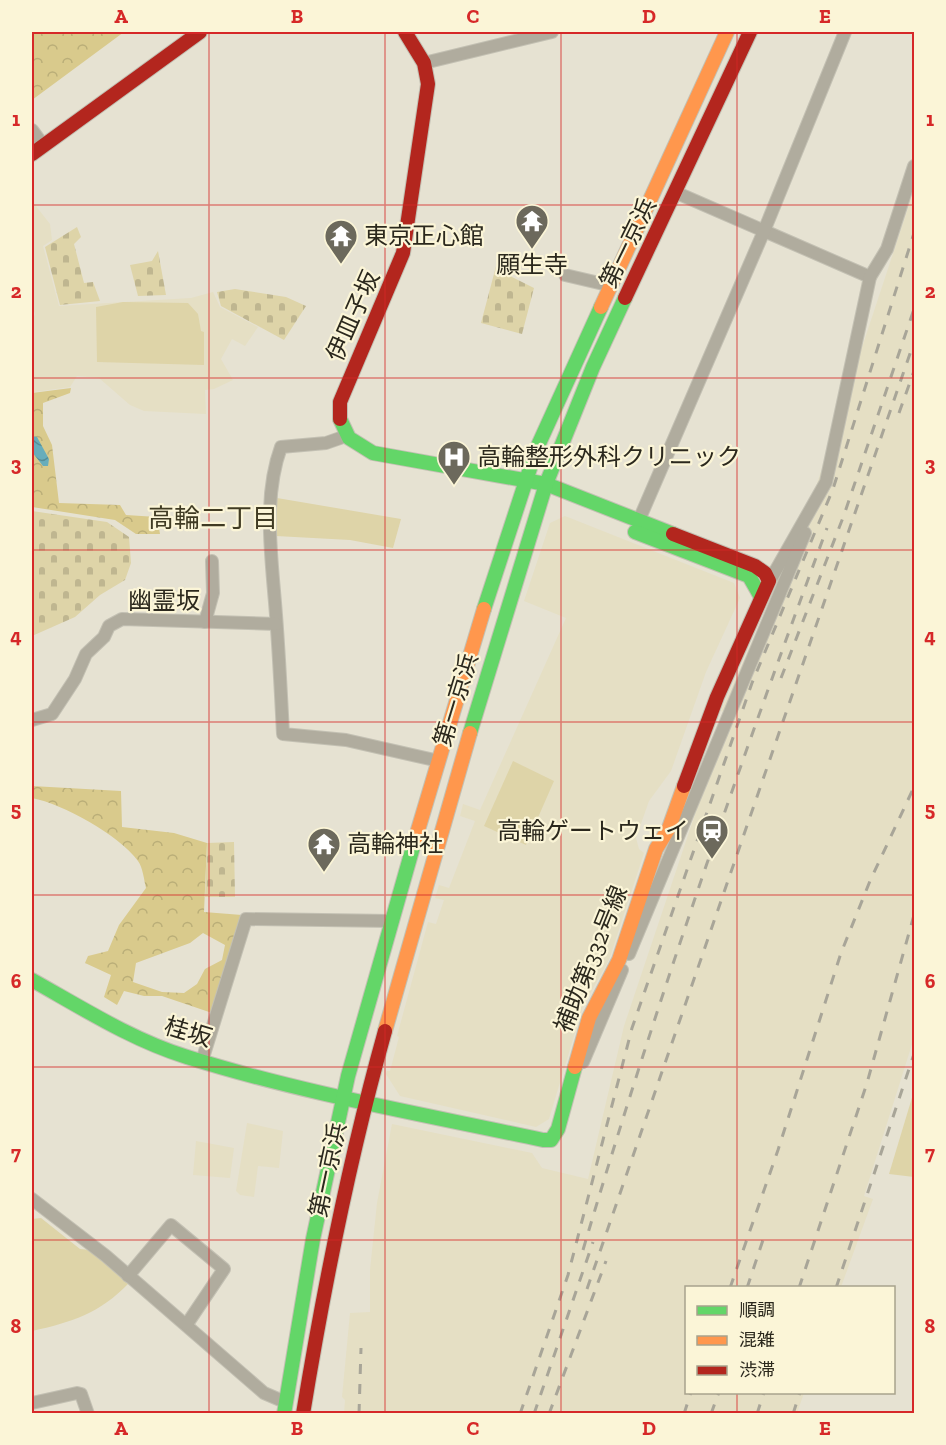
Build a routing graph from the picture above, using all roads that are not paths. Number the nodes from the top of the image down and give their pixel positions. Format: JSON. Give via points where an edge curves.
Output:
{"nodes":[{"id":1,"x":200,"y":32,"type":"edge"},
{"id":2,"x":405,"y":32,"type":"edge"},
{"id":3,"x":552,"y":32,"type":"edge"},
{"id":4,"x":727,"y":32,"type":"edge"},
{"id":5,"x":748,"y":32,"type":"edge"},
{"id":6,"x":845,"y":32,"type":"edge"},
{"id":7,"x":424,"y":63,"type":"junction"},
{"id":8,"x":710,"y":67,"type":"junction"},
{"id":9,"x":730,"y":76,"type":"junction"},
{"id":10,"x":32,"y":130,"type":"edge"},
{"id":11,"x":37,"y":149,"type":"edge"},
{"id":12,"x":915,"y":166,"type":"edge"},
{"id":13,"x":676,"y":193,"type":"junction"},
{"id":14,"x":764,"y":231,"type":"junction"},
{"id":15,"x":565,"y":275,"type":"dead end"},
{"id":16,"x":870,"y":277,"type":"junction"},
{"id":17,"x":612,"y":286,"type":"junction"},
{"id":18,"x":346,"y":436,"type":"junction"},
{"id":19,"x":526,"y":481,"type":"junction"},
{"id":20,"x":826,"y":482,"type":"junction"},
{"id":21,"x":544,"y":490,"type":"junction"},
{"id":22,"x":212,"y":561,"type":"dead end"},
{"id":23,"x":205,"y":622,"type":"junction"},
{"id":24,"x":276,"y":624,"type":"junction"},
{"id":25,"x":32,"y":720,"type":"edge"},
{"id":26,"x":439,"y":761,"type":"junction"},
{"id":27,"x":391,"y":921,"type":"junction"},
{"id":28,"x":32,"y":980,"type":"edge"},
{"id":29,"x":360,"y":1033,"type":"junction"},
{"id":30,"x":383,"y":1038,"type":"junction"},
{"id":31,"x":202,"y":1061,"type":"junction"},
{"id":32,"x":344,"y":1097,"type":"junction"},
{"id":33,"x":365,"y":1102,"type":"junction"},
{"id":34,"x":551,"y":1140,"type":"junction"},
{"id":35,"x":32,"y":1199,"type":"edge"},
{"id":36,"x":128,"y":1276,"type":"junction"},
{"id":37,"x":187,"y":1324,"type":"junction"},
{"id":38,"x":32,"y":1403,"type":"edge"},
{"id":39,"x":285,"y":1408,"type":"edge"},
{"id":40,"x":88,"y":1413,"type":"edge"},
{"id":41,"x":303,"y":1413,"type":"edge"}],
"edges":[{"from":1,"to":11,"type":"main road"},
{"from":2,"to":7,"type":"main road","name":"伊皿子坂"},
{"from":3,"to":7,"type":"street"},
{"from":4,"to":8,"type":"main road","name":"第一京浜"},
{"from":5,"to":9,"type":"main road","name":"第一京浜"},
{"from":6,"to":14,"type":"street"},
{"from":7,"to":18,"type":"main road","name":"伊皿子坂","via":[[428,84],[408,233],[393,282],[340,402],[339,415]]},
{"from":8,"to":9,"type":"main road","via":[[724,65]]},
{"from":8,"to":17,"type":"main road","name":"第一京浜"},
{"from":9,"to":13,"type":"main road","name":"第一京浜"},
{"from":10,"to":11,"type":"street"},
{"from":12,"to":16,"type":"street","via":[[887,249]]},
{"from":13,"to":14,"type":"street"},
{"from":13,"to":21,"type":"main road","name":"第一京浜","via":[[593,367]]},
{"from":14,"to":16,"type":"street"},
{"from":14,"to":21,"type":"street","via":[[639,520]]},
{"from":15,"to":17,"type":"street"},
{"from":16,"to":20,"type":"street","via":[[860,366]]},
{"from":17,"to":19,"type":"main road","name":"第一京浜","via":[[536,450]]},
{"from":18,"to":19,"type":"main road","via":[[374,454]]},
{"from":18,"to":24,"type":"street","via":[[326,443],[281,447],[271,499]]},
{"from":19,"to":21,"type":"main road"},
{"from":19,"to":26,"type":"main road","name":"第一京浜","via":[[484,605]]},
{"from":20,"to":21,"type":"street","via":[[772,577]]},
{"from":20,"to":34,"type":"street"},
{"from":21,"to":30,"type":"main road","name":"第一京浜"},
{"from":21,"to":34,"type":"main road","name":"補助第332号線","via":[[755,566],[769,581],[717,697],[669,828],[657,849],[620,960],[588,1018],[558,1129]]},
{"from":22,"to":23,"type":"street","via":[[213,593]]},
{"from":23,"to":24,"type":"street","name":"幽霊坂"},
{"from":23,"to":25,"type":"street","name":"幽霊坂","via":[[135,617],[109,626],[104,637],[86,654],[52,714]]},
{"from":24,"to":26,"type":"street","via":[[283,734],[346,740]]},
{"from":26,"to":27,"type":"main road","name":"第一京浜"},
{"from":27,"to":29,"type":"main road","name":"第一京浜"},
{"from":27,"to":31,"type":"street","via":[[246,919]]},
{"from":28,"to":31,"type":"main road","name":"桂坂","via":[[149,1044]]},
{"from":29,"to":30,"type":"main road"},
{"from":29,"to":32,"type":"main road","name":"第一京浜"},
{"from":30,"to":33,"type":"main road","name":"第一京浜"},
{"from":31,"to":32,"type":"main road","name":"桂坂"},
{"from":32,"to":33,"type":"main road","name":"桂坂"},
{"from":32,"to":39,"type":"main road","name":"第一京浜","via":[[313,1239]]},
{"from":33,"to":34,"type":"main road","name":"桂坂"},
{"from":33,"to":41,"type":"main road","name":"第一京浜"},
{"from":35,"to":36,"type":"street"},
{"from":36,"to":37,"type":"street"},
{"from":36,"to":37,"type":"street","via":[[171,1225],[224,1269]]},
{"from":37,"to":39,"type":"street"},
{"from":38,"to":40,"type":"street","via":[[77,1393],[81,1394]]}]}
